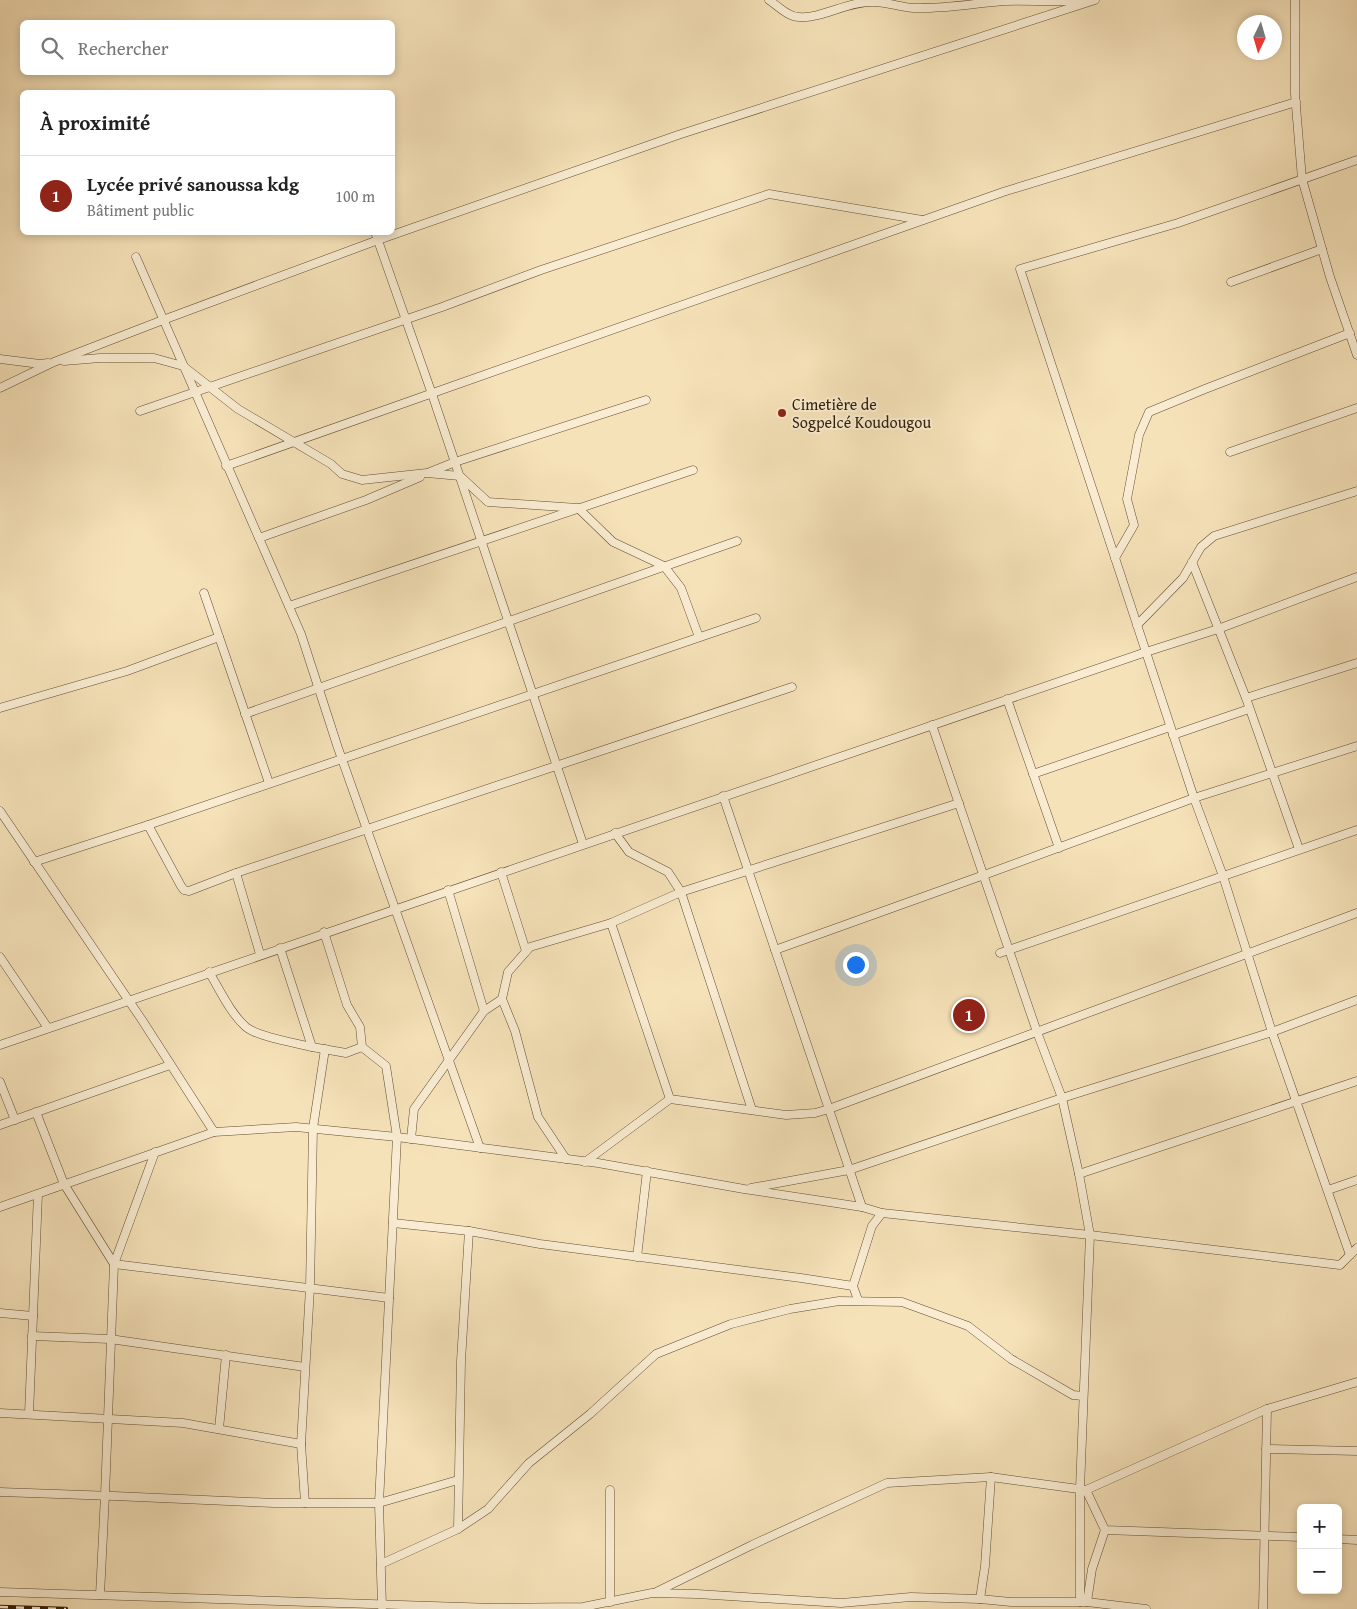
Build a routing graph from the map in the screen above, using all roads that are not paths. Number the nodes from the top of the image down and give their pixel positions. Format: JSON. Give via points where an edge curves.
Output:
{"nodes":[{"id":1,"x":770,"y":0,"type":"edge"},
{"id":2,"x":1084,"y":0,"type":"edge"},
{"id":3,"x":1095,"y":0,"type":"edge"},
{"id":4,"x":1295,"y":0,"type":"edge"},
{"id":5,"x":941,"y":4,"type":"edge"},
{"id":6,"x":1296,"y":102,"type":"junction"},
{"id":7,"x":1357,"y":160,"type":"edge"},
{"id":8,"x":1302,"y":179,"type":"junction"},
{"id":9,"x":924,"y":220,"type":"junction"},
{"id":10,"x":395,"y":230,"type":"edge"},
{"id":11,"x":377,"y":236,"type":"edge"},
{"id":12,"x":1322,"y":249,"type":"junction"},
{"id":13,"x":136,"y":257,"type":"dead end"},
{"id":14,"x":1231,"y":282,"type":"dead end"},
{"id":15,"x":163,"y":320,"type":"junction"},
{"id":16,"x":407,"y":320,"type":"junction"},
{"id":17,"x":1350,"y":333,"type":"junction"},
{"id":18,"x":1357,"y":355,"type":"edge"},
{"id":19,"x":0,"y":358,"type":"edge"},
{"id":20,"x":54,"y":362,"type":"junction"},
{"id":21,"x":183,"y":366,"type":"junction"},
{"id":22,"x":0,"y":388,"type":"edge"},
{"id":23,"x":209,"y":388,"type":"junction"},
{"id":24,"x":195,"y":393,"type":"junction"},
{"id":25,"x":432,"y":394,"type":"junction"},
{"id":26,"x":646,"y":400,"type":"dead end"},
{"id":27,"x":1357,"y":408,"type":"edge"},
{"id":28,"x":140,"y":411,"type":"dead end"},
{"id":29,"x":295,"y":442,"type":"junction"},
{"id":30,"x":1230,"y":452,"type":"dead end"},
{"id":31,"x":455,"y":462,"type":"junction"},
{"id":32,"x":226,"y":466,"type":"junction"},
{"id":33,"x":693,"y":470,"type":"dead end"},
{"id":34,"x":428,"y":473,"type":"junction"},
{"id":35,"x":460,"y":476,"type":"junction"},
{"id":36,"x":1357,"y":491,"type":"edge"},
{"id":37,"x":578,"y":508,"type":"junction"},
{"id":38,"x":259,"y":538,"type":"junction"},
{"id":39,"x":481,"y":540,"type":"junction"},
{"id":40,"x":737,"y":540,"type":"dead end"},
{"id":41,"x":1115,"y":558,"type":"junction"},
{"id":42,"x":1192,"y":562,"type":"junction"},
{"id":43,"x":664,"y":566,"type":"junction"},
{"id":44,"x":1357,"y":577,"type":"edge"},
{"id":45,"x":204,"y":593,"type":"dead end"},
{"id":46,"x":289,"y":606,"type":"junction"},
{"id":47,"x":756,"y":618,"type":"dead end"},
{"id":48,"x":508,"y":621,"type":"junction"},
{"id":49,"x":1137,"y":625,"type":"junction"},
{"id":50,"x":1218,"y":629,"type":"junction"},
{"id":51,"x":219,"y":637,"type":"junction"},
{"id":52,"x":699,"y":637,"type":"junction"},
{"id":53,"x":1146,"y":652,"type":"junction"},
{"id":54,"x":1357,"y":663,"type":"edge"},
{"id":55,"x":792,"y":687,"type":"dead end"},
{"id":56,"x":319,"y":688,"type":"junction"},
{"id":57,"x":533,"y":693,"type":"junction"},
{"id":58,"x":1246,"y":698,"type":"junction"},
{"id":59,"x":1007,"y":699,"type":"junction"},
{"id":60,"x":0,"y":708,"type":"edge"},
{"id":61,"x":1249,"y":709,"type":"junction"},
{"id":62,"x":245,"y":714,"type":"junction"},
{"id":63,"x":932,"y":725,"type":"junction"},
{"id":64,"x":1170,"y":726,"type":"junction"},
{"id":65,"x":1173,"y":735,"type":"junction"},
{"id":66,"x":1357,"y":746,"type":"edge"},
{"id":67,"x":342,"y":758,"type":"junction"},
{"id":68,"x":556,"y":767,"type":"junction"},
{"id":69,"x":1271,"y":773,"type":"junction"},
{"id":70,"x":1033,"y":774,"type":"junction"},
{"id":71,"x":268,"y":783,"type":"junction"},
{"id":72,"x":723,"y":796,"type":"junction"},
{"id":73,"x":1194,"y":798,"type":"junction"},
{"id":74,"x":959,"y":803,"type":"junction"},
{"id":75,"x":0,"y":812,"type":"edge"},
{"id":76,"x":148,"y":825,"type":"junction"},
{"id":77,"x":368,"y":830,"type":"junction"},
{"id":78,"x":1357,"y":830,"type":"edge"},
{"id":79,"x":615,"y":833,"type":"junction"},
{"id":80,"x":582,"y":844,"type":"junction"},
{"id":81,"x":1059,"y":848,"type":"junction"},
{"id":82,"x":1299,"y":850,"type":"junction"},
{"id":83,"x":34,"y":862,"type":"junction"},
{"id":84,"x":748,"y":871,"type":"junction"},
{"id":85,"x":501,"y":872,"type":"junction"},
{"id":86,"x":236,"y":873,"type":"junction"},
{"id":87,"x":984,"y":875,"type":"junction"},
{"id":88,"x":1222,"y":876,"type":"junction"},
{"id":89,"x":448,"y":890,"type":"junction"},
{"id":90,"x":680,"y":892,"type":"junction"},
{"id":91,"x":396,"y":908,"type":"junction"},
{"id":92,"x":1357,"y":913,"type":"edge"},
{"id":93,"x":611,"y":923,"type":"junction"},
{"id":94,"x":324,"y":932,"type":"junction"},
{"id":95,"x":280,"y":948,"type":"junction"},
{"id":96,"x":775,"y":950,"type":"junction"},
{"id":97,"x":1010,"y":950,"type":"junction"},
{"id":98,"x":526,"y":952,"type":"junction"},
{"id":99,"x":1000,"y":953,"type":"dead end"},
{"id":100,"x":260,"y":954,"type":"junction"},
{"id":101,"x":1246,"y":954,"type":"junction"},
{"id":102,"x":0,"y":957,"type":"edge"},
{"id":103,"x":209,"y":972,"type":"junction"},
{"id":104,"x":502,"y":999,"type":"junction"},
{"id":105,"x":128,"y":1000,"type":"junction"},
{"id":106,"x":1357,"y":1000,"type":"edge"},
{"id":107,"x":484,"y":1011,"type":"junction"},
{"id":108,"x":48,"y":1028,"type":"junction"},
{"id":109,"x":1037,"y":1032,"type":"junction"},
{"id":110,"x":1272,"y":1032,"type":"junction"},
{"id":111,"x":0,"y":1045,"type":"edge"},
{"id":112,"x":312,"y":1047,"type":"junction"},
{"id":113,"x":362,"y":1047,"type":"junction"},
{"id":114,"x":325,"y":1050,"type":"junction"},
{"id":115,"x":449,"y":1060,"type":"junction"},
{"id":116,"x":170,"y":1065,"type":"junction"},
{"id":117,"x":1357,"y":1081,"type":"edge"},
{"id":118,"x":0,"y":1082,"type":"edge"},
{"id":119,"x":1062,"y":1098,"type":"junction"},
{"id":120,"x":670,"y":1099,"type":"junction"},
{"id":121,"x":1297,"y":1101,"type":"junction"},
{"id":122,"x":829,"y":1109,"type":"junction"},
{"id":123,"x":752,"y":1110,"type":"junction"},
{"id":124,"x":36,"y":1112,"type":"junction"},
{"id":125,"x":15,"y":1120,"type":"junction"},
{"id":126,"x":0,"y":1125,"type":"edge"},
{"id":127,"x":313,"y":1128,"type":"junction"},
{"id":128,"x":214,"y":1132,"type":"junction"},
{"id":129,"x":398,"y":1137,"type":"junction"},
{"id":130,"x":411,"y":1139,"type":"junction"},
{"id":131,"x":480,"y":1148,"type":"junction"},
{"id":132,"x":155,"y":1152,"type":"junction"},
{"id":133,"x":566,"y":1159,"type":"junction"},
{"id":134,"x":585,"y":1162,"type":"junction"},
{"id":135,"x":850,"y":1170,"type":"junction"},
{"id":136,"x":648,"y":1172,"type":"junction"},
{"id":137,"x":1079,"y":1174,"type":"junction"},
{"id":138,"x":1357,"y":1180,"type":"edge"},
{"id":139,"x":64,"y":1184,"type":"junction"},
{"id":140,"x":744,"y":1189,"type":"junction"},
{"id":141,"x":1328,"y":1190,"type":"junction"},
{"id":142,"x":38,"y":1194,"type":"junction"},
{"id":143,"x":0,"y":1207,"type":"edge"},
{"id":144,"x":862,"y":1207,"type":"junction"},
{"id":145,"x":882,"y":1213,"type":"junction"},
{"id":146,"x":393,"y":1223,"type":"junction"},
{"id":147,"x":470,"y":1231,"type":"junction"},
{"id":148,"x":1090,"y":1235,"type":"junction"},
{"id":149,"x":1357,"y":1248,"type":"edge"},
{"id":150,"x":1350,"y":1255,"type":"junction"},
{"id":151,"x":637,"y":1257,"type":"junction"},
{"id":152,"x":114,"y":1264,"type":"junction"},
{"id":153,"x":853,"y":1286,"type":"junction"},
{"id":154,"x":310,"y":1288,"type":"junction"},
{"id":155,"x":389,"y":1298,"type":"junction"},
{"id":156,"x":858,"y":1300,"type":"junction"},
{"id":157,"x":0,"y":1314,"type":"edge"},
{"id":158,"x":33,"y":1316,"type":"junction"},
{"id":159,"x":32,"y":1336,"type":"junction"},
{"id":160,"x":110,"y":1339,"type":"junction"},
{"id":161,"x":226,"y":1356,"type":"junction"},
{"id":162,"x":305,"y":1367,"type":"junction"},
{"id":163,"x":1357,"y":1382,"type":"edge"},
{"id":164,"x":1083,"y":1396,"type":"junction"},
{"id":165,"x":1267,"y":1409,"type":"junction"},
{"id":166,"x":0,"y":1413,"type":"edge"},
{"id":167,"x":29,"y":1414,"type":"junction"},
{"id":168,"x":107,"y":1418,"type":"junction"},
{"id":169,"x":219,"y":1429,"type":"junction"},
{"id":170,"x":302,"y":1444,"type":"junction"},
{"id":171,"x":1266,"y":1449,"type":"junction"},
{"id":172,"x":1357,"y":1451,"type":"edge"},
{"id":173,"x":991,"y":1477,"type":"junction"},
{"id":174,"x":458,"y":1480,"type":"junction"},
{"id":175,"x":1083,"y":1489,"type":"junction"},
{"id":176,"x":610,"y":1490,"type":"dead end"},
{"id":177,"x":0,"y":1492,"type":"edge"},
{"id":178,"x":106,"y":1496,"type":"junction"},
{"id":179,"x":305,"y":1503,"type":"junction"},
{"id":180,"x":379,"y":1503,"type":"junction"},
{"id":181,"x":458,"y":1530,"type":"junction"},
{"id":182,"x":1105,"y":1530,"type":"junction"},
{"id":183,"x":1264,"y":1535,"type":"junction"},
{"id":184,"x":1297,"y":1537,"type":"edge"},
{"id":185,"x":1342,"y":1539,"type":"edge"},
{"id":186,"x":1357,"y":1540,"type":"edge"},
{"id":187,"x":382,"y":1564,"type":"junction"},
{"id":188,"x":0,"y":1592,"type":"edge"},
{"id":189,"x":652,"y":1594,"type":"junction"},
{"id":190,"x":100,"y":1595,"type":"junction"},
{"id":191,"x":980,"y":1599,"type":"junction"},
{"id":192,"x":610,"y":1602,"type":"junction"},
{"id":193,"x":1083,"y":1602,"type":"junction"},
{"id":194,"x":382,"y":1606,"type":"edge"},
{"id":195,"x":1146,"y":1609,"type":"edge"},
{"id":196,"x":1263,"y":1609,"type":"edge"}],
"edges":[{"from":1,"to":5,"type":"street","via":[[791,16],[799,18],[866,2],[911,8]]},
{"from":2,"to":5,"type":"street"},
{"from":3,"to":10,"type":"street"},
{"from":4,"to":6,"type":"street"},
{"from":6,"to":8,"type":"street"},
{"from":6,"to":9,"type":"street","via":[[1003,192]]},
{"from":7,"to":8,"type":"street"},
{"from":8,"to":12,"type":"street"},
{"from":8,"to":41,"type":"street","via":[[1178,223],[1020,269]]},
{"from":9,"to":16,"type":"street","via":[[769,194],[541,270]]},
{"from":9,"to":25,"type":"street"},
{"from":11,"to":15,"type":"street"},
{"from":11,"to":16,"type":"street"},
{"from":12,"to":14,"type":"street"},
{"from":12,"to":17,"type":"street"},
{"from":13,"to":15,"type":"street"},
{"from":15,"to":20,"type":"street"},
{"from":15,"to":21,"type":"street"},
{"from":16,"to":23,"type":"street"},
{"from":16,"to":25,"type":"street"},
{"from":17,"to":18,"type":"street"},
{"from":17,"to":41,"type":"street","via":[[1149,412],[1139,435],[1127,499],[1134,525]]},
{"from":19,"to":20,"type":"street","via":[[40,364]]},
{"from":20,"to":21,"type":"street","via":[[154,358]]},
{"from":20,"to":22,"type":"street"},
{"from":21,"to":23,"type":"street"},
{"from":21,"to":24,"type":"street"},
{"from":23,"to":24,"type":"street"},
{"from":23,"to":29,"type":"street"},
{"from":24,"to":28,"type":"street"},
{"from":24,"to":32,"type":"street"},
{"from":25,"to":29,"type":"street"},
{"from":25,"to":31,"type":"street"},
{"from":26,"to":31,"type":"street"},
{"from":27,"to":30,"type":"street"},
{"from":29,"to":32,"type":"street"},
{"from":29,"to":34,"type":"street","via":[[342,474],[362,480]]},
{"from":31,"to":34,"type":"street"},
{"from":31,"to":35,"type":"street"},
{"from":32,"to":38,"type":"street"},
{"from":33,"to":37,"type":"street"},
{"from":34,"to":35,"type":"street"},
{"from":34,"to":38,"type":"street","via":[[366,500]]},
{"from":35,"to":37,"type":"street","via":[[488,502]]},
{"from":35,"to":39,"type":"street"},
{"from":36,"to":42,"type":"street","via":[[1214,536]]},
{"from":37,"to":39,"type":"street"},
{"from":37,"to":43,"type":"street","via":[[613,542]]},
{"from":38,"to":46,"type":"street"},
{"from":39,"to":46,"type":"street"},
{"from":39,"to":48,"type":"street"},
{"from":40,"to":43,"type":"street"},
{"from":41,"to":49,"type":"street"},
{"from":42,"to":49,"type":"street","via":[[1182,578]]},
{"from":42,"to":50,"type":"street"},
{"from":43,"to":48,"type":"street"},
{"from":43,"to":52,"type":"street","via":[[681,588]]},
{"from":44,"to":50,"type":"street"},
{"from":45,"to":51,"type":"street"},
{"from":46,"to":56,"type":"street"},
{"from":47,"to":52,"type":"street"},
{"from":48,"to":56,"type":"street"},
{"from":48,"to":57,"type":"street"},
{"from":49,"to":53,"type":"street"},
{"from":50,"to":53,"type":"street"},
{"from":50,"to":58,"type":"street"},
{"from":51,"to":60,"type":"street","via":[[126,670]]},
{"from":51,"to":62,"type":"street"},
{"from":52,"to":57,"type":"street"},
{"from":53,"to":59,"type":"street"},
{"from":53,"to":64,"type":"street"},
{"from":54,"to":58,"type":"street"},
{"from":55,"to":68,"type":"street"},
{"from":56,"to":62,"type":"street"},
{"from":56,"to":67,"type":"street"},
{"from":57,"to":67,"type":"street"},
{"from":57,"to":68,"type":"street"},
{"from":58,"to":61,"type":"street"},
{"from":59,"to":63,"type":"street"},
{"from":59,"to":70,"type":"street"},
{"from":61,"to":65,"type":"street"},
{"from":61,"to":69,"type":"street"},
{"from":62,"to":71,"type":"street"},
{"from":63,"to":72,"type":"street"},
{"from":63,"to":74,"type":"street"},
{"from":64,"to":65,"type":"street"},
{"from":64,"to":70,"type":"street"},
{"from":65,"to":73,"type":"street"},
{"from":66,"to":69,"type":"street"},
{"from":67,"to":71,"type":"street"},
{"from":67,"to":77,"type":"street"},
{"from":68,"to":77,"type":"street"},
{"from":68,"to":80,"type":"street"},
{"from":69,"to":73,"type":"street"},
{"from":69,"to":82,"type":"street"},
{"from":70,"to":81,"type":"street"},
{"from":71,"to":76,"type":"street"},
{"from":72,"to":79,"type":"street"},
{"from":72,"to":84,"type":"street"},
{"from":73,"to":81,"type":"street"},
{"from":73,"to":88,"type":"street"},
{"from":74,"to":84,"type":"street"},
{"from":74,"to":87,"type":"street"},
{"from":75,"to":83,"type":"street"},
{"from":76,"to":83,"type":"street"},
{"from":76,"to":86,"type":"street","via":[[184,890],[189,891]]},
{"from":77,"to":86,"type":"street"},
{"from":77,"to":91,"type":"street"},
{"from":78,"to":82,"type":"street"},
{"from":79,"to":80,"type":"street"},
{"from":79,"to":90,"type":"street","via":[[629,852],[668,872]]},
{"from":80,"to":85,"type":"street"},
{"from":81,"to":87,"type":"street"},
{"from":82,"to":88,"type":"street"},
{"from":83,"to":105,"type":"street"},
{"from":84,"to":90,"type":"street"},
{"from":84,"to":96,"type":"street"},
{"from":85,"to":89,"type":"street"},
{"from":85,"to":98,"type":"street"},
{"from":86,"to":100,"type":"street"},
{"from":87,"to":96,"type":"street"},
{"from":87,"to":97,"type":"street"},
{"from":88,"to":97,"type":"street"},
{"from":88,"to":101,"type":"street"},
{"from":89,"to":91,"type":"street"},
{"from":89,"to":107,"type":"street"},
{"from":90,"to":93,"type":"street"},
{"from":90,"to":123,"type":"street"},
{"from":91,"to":94,"type":"street"},
{"from":91,"to":115,"type":"street"},
{"from":92,"to":101,"type":"street"},
{"from":93,"to":98,"type":"street","via":[[530,947]]},
{"from":93,"to":120,"type":"street"},
{"from":94,"to":95,"type":"street"},
{"from":94,"to":113,"type":"street","via":[[347,1005],[360,1027]]},
{"from":95,"to":100,"type":"street"},
{"from":95,"to":112,"type":"street"},
{"from":96,"to":122,"type":"street"},
{"from":97,"to":99,"type":"street"},
{"from":97,"to":109,"type":"street"},
{"from":98,"to":104,"type":"street","via":[[508,972]]},
{"from":100,"to":103,"type":"street"},
{"from":101,"to":109,"type":"street"},
{"from":101,"to":110,"type":"street"},
{"from":102,"to":108,"type":"street"},
{"from":103,"to":105,"type":"street"},
{"from":103,"to":112,"type":"street","via":[[246,1027],[257,1034]]},
{"from":104,"to":107,"type":"street"},
{"from":104,"to":133,"type":"street","via":[[515,1031],[538,1117]]},
{"from":105,"to":108,"type":"street"},
{"from":105,"to":116,"type":"street"},
{"from":106,"to":110,"type":"street"},
{"from":107,"to":115,"type":"street"},
{"from":108,"to":111,"type":"street"},
{"from":109,"to":119,"type":"street"},
{"from":109,"to":122,"type":"street"},
{"from":110,"to":119,"type":"street"},
{"from":110,"to":121,"type":"street"},
{"from":112,"to":114,"type":"street"},
{"from":113,"to":114,"type":"street","via":[[346,1053]]},
{"from":113,"to":129,"type":"street","via":[[386,1066]]},
{"from":114,"to":127,"type":"street"},
{"from":115,"to":130,"type":"street","via":[[414,1109]]},
{"from":115,"to":131,"type":"street"},
{"from":116,"to":124,"type":"street"},
{"from":116,"to":128,"type":"street"},
{"from":117,"to":121,"type":"street"},
{"from":118,"to":125,"type":"street"},
{"from":119,"to":135,"type":"street"},
{"from":119,"to":137,"type":"street"},
{"from":120,"to":123,"type":"street"},
{"from":120,"to":134,"type":"street"},
{"from":121,"to":137,"type":"street"},
{"from":121,"to":141,"type":"street"},
{"from":122,"to":123,"type":"street","via":[[786,1115]]},
{"from":122,"to":135,"type":"street"},
{"from":124,"to":125,"type":"street"},
{"from":124,"to":139,"type":"street"},
{"from":125,"to":126,"type":"street"},
{"from":127,"to":128,"type":"street"},
{"from":127,"to":129,"type":"street"},
{"from":127,"to":154,"type":"street"},
{"from":128,"to":132,"type":"street"},
{"from":129,"to":130,"type":"street"},
{"from":129,"to":146,"type":"street"},
{"from":130,"to":131,"type":"street"},
{"from":131,"to":133,"type":"street"},
{"from":132,"to":139,"type":"street"},
{"from":132,"to":152,"type":"street"},
{"from":133,"to":134,"type":"street"},
{"from":134,"to":136,"type":"street"},
{"from":135,"to":140,"type":"street"},
{"from":135,"to":144,"type":"street"},
{"from":136,"to":140,"type":"street"},
{"from":136,"to":151,"type":"street"},
{"from":137,"to":148,"type":"street"},
{"from":138,"to":141,"type":"street"},
{"from":139,"to":142,"type":"street"},
{"from":139,"to":152,"type":"street"},
{"from":140,"to":144,"type":"street"},
{"from":141,"to":150,"type":"street"},
{"from":142,"to":143,"type":"street"},
{"from":142,"to":158,"type":"street"},
{"from":144,"to":145,"type":"street"},
{"from":145,"to":148,"type":"street"},
{"from":145,"to":153,"type":"street","via":[[872,1226]]},
{"from":146,"to":147,"type":"street"},
{"from":146,"to":155,"type":"street"},
{"from":147,"to":151,"type":"street"},
{"from":147,"to":174,"type":"street","via":[[461,1361]]},
{"from":148,"to":150,"type":"street","via":[[1340,1266]]},
{"from":148,"to":164,"type":"street"},
{"from":149,"to":150,"type":"street"},
{"from":151,"to":153,"type":"street"},
{"from":152,"to":154,"type":"street"},
{"from":152,"to":160,"type":"street"},
{"from":153,"to":156,"type":"street"},
{"from":154,"to":155,"type":"street"},
{"from":154,"to":162,"type":"street"},
{"from":155,"to":180,"type":"street"},
{"from":156,"to":164,"type":"street","via":[[902,1302],[968,1326],[1011,1359],[1073,1394]]},
{"from":156,"to":181,"type":"street","via":[[790,1309],[740,1322],[656,1354],[590,1414],[529,1463],[488,1508]]},
{"from":157,"to":158,"type":"street"},
{"from":158,"to":159,"type":"street"},
{"from":159,"to":160,"type":"street"},
{"from":159,"to":167,"type":"street"},
{"from":160,"to":161,"type":"street"},
{"from":160,"to":168,"type":"street"},
{"from":161,"to":162,"type":"street"},
{"from":161,"to":169,"type":"street"},
{"from":162,"to":170,"type":"street"},
{"from":163,"to":165,"type":"street"},
{"from":164,"to":175,"type":"street"},
{"from":165,"to":171,"type":"street"},
{"from":165,"to":175,"type":"street"},
{"from":166,"to":167,"type":"street"},
{"from":167,"to":168,"type":"street"},
{"from":168,"to":169,"type":"street"},
{"from":168,"to":178,"type":"street"},
{"from":169,"to":170,"type":"street"},
{"from":170,"to":179,"type":"street"},
{"from":171,"to":172,"type":"street"},
{"from":171,"to":183,"type":"street"},
{"from":173,"to":175,"type":"street"},
{"from":173,"to":189,"type":"street","via":[[888,1482]]},
{"from":173,"to":191,"type":"street"},
{"from":174,"to":180,"type":"street"},
{"from":174,"to":181,"type":"street"},
{"from":175,"to":182,"type":"street"},
{"from":175,"to":193,"type":"street"},
{"from":176,"to":192,"type":"street"},
{"from":177,"to":178,"type":"street"},
{"from":178,"to":179,"type":"street"},
{"from":178,"to":190,"type":"street"},
{"from":179,"to":180,"type":"street"},
{"from":180,"to":187,"type":"street"},
{"from":181,"to":187,"type":"street"},
{"from":182,"to":183,"type":"street"},
{"from":182,"to":193,"type":"street"},
{"from":183,"to":184,"type":"street"},
{"from":183,"to":196,"type":"street"},
{"from":185,"to":186,"type":"street"},
{"from":187,"to":194,"type":"street"},
{"from":188,"to":190,"type":"street"},
{"from":189,"to":191,"type":"street","via":[[841,1603],[912,1597]]},
{"from":189,"to":192,"type":"street"},
{"from":190,"to":194,"type":"street"},
{"from":191,"to":193,"type":"street"},
{"from":192,"to":194,"type":"street","via":[[583,1607]]},
{"from":193,"to":195,"type":"street"}]}
